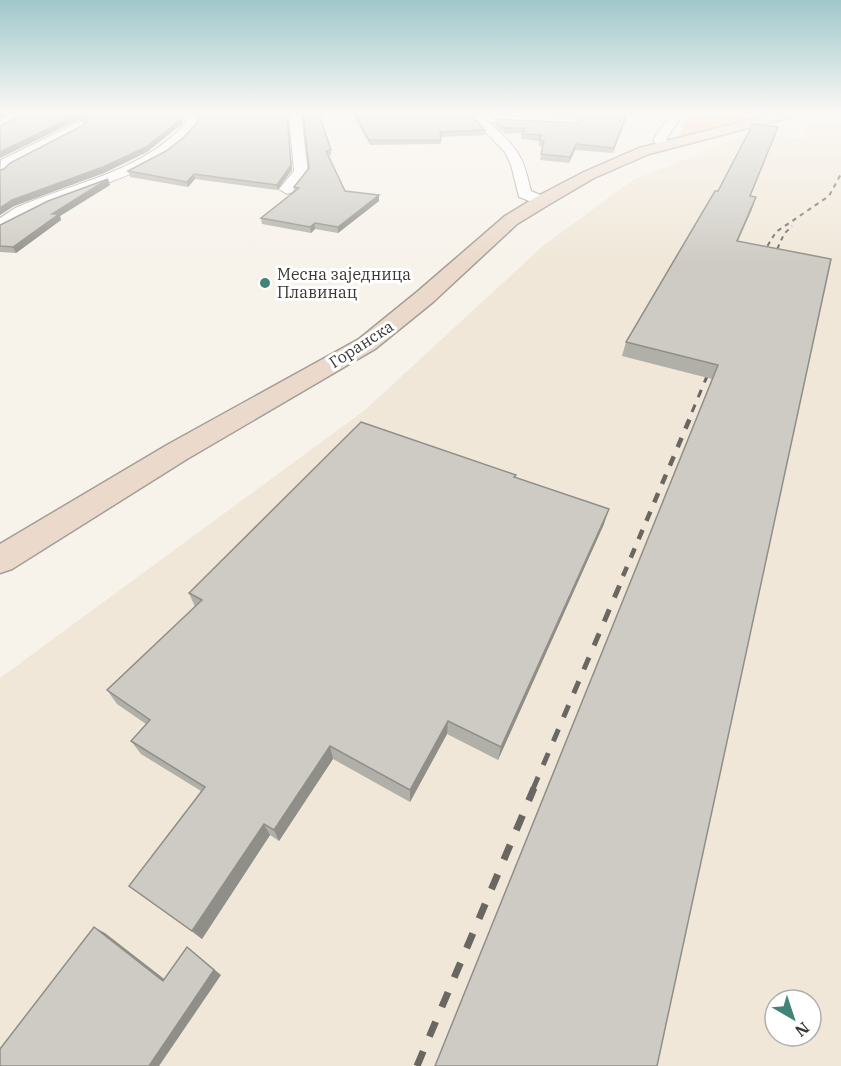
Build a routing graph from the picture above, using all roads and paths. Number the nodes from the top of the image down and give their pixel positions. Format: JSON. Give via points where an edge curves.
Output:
{"nodes":[{"id":1,"x":135,"y":164,"type":"edge"},
{"id":2,"x":300,"y":164,"type":"edge"},
{"id":3,"x":517,"y":164,"type":"edge"},
{"id":4,"x":613,"y":164,"type":"edge"},
{"id":5,"x":287,"y":189,"type":"dead end"},
{"id":6,"x":542,"y":201,"type":"junction"},
{"id":7,"x":4,"y":216,"type":"edge"},
{"id":8,"x":0,"y":560,"type":"edge"}],
"edges":[{"from":1,"to":7,"type":"street"},
{"from":2,"to":5,"type":"street","via":[[301,172]]},
{"from":3,"to":6,"type":"street","via":[[524,194]]},
{"from":4,"to":6,"type":"main road","name":"Горанска"},
{"from":6,"to":8,"type":"main road","name":"Горанска","via":[[510,220],[374,339]]}]}
